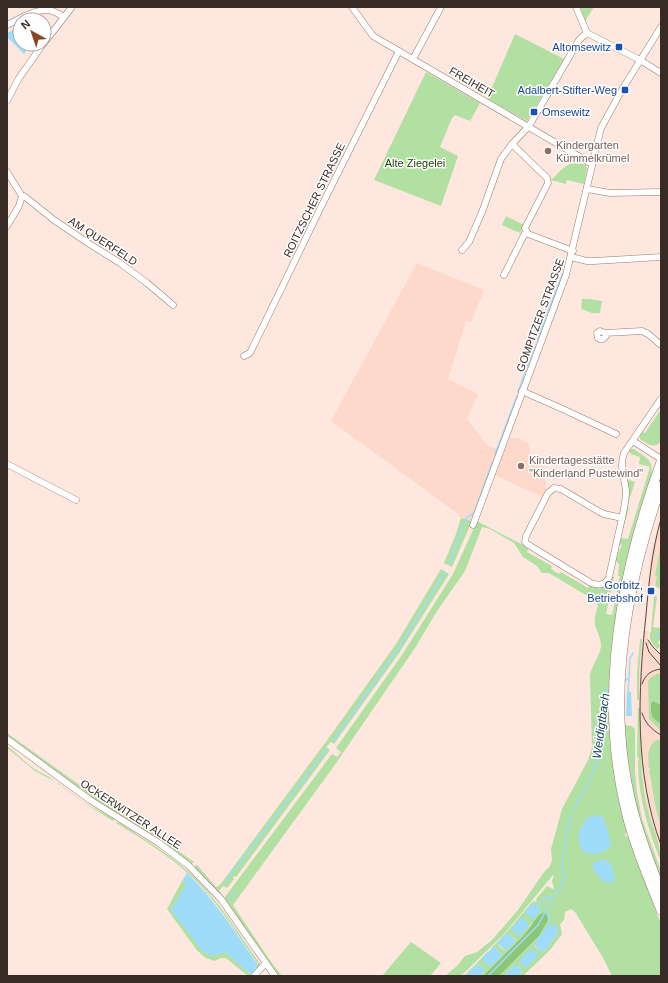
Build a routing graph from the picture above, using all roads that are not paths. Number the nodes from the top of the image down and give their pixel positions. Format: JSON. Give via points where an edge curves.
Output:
{"nodes":[{"id":1,"x":72,"y":7,"type":"edge"},
{"id":2,"x":352,"y":7,"type":"edge"},
{"id":3,"x":441,"y":7,"type":"edge"},
{"id":4,"x":576,"y":7,"type":"edge"},
{"id":5,"x":64,"y":17,"type":"junction"},
{"id":6,"x":7,"y":24,"type":"edge"},
{"id":7,"x":661,"y":27,"type":"edge"},
{"id":8,"x":52,"y":33,"type":"edge"},
{"id":9,"x":587,"y":33,"type":"junction"},
{"id":10,"x":399,"y":51,"type":"junction"},
{"id":11,"x":38,"y":52,"type":"edge"},
{"id":12,"x":413,"y":59,"type":"junction"},
{"id":13,"x":640,"y":60,"type":"junction"},
{"id":14,"x":661,"y":73,"type":"edge"},
{"id":15,"x":7,"y":101,"type":"edge"},
{"id":16,"x":529,"y":126,"type":"junction"},
{"id":17,"x":512,"y":144,"type":"junction"},
{"id":18,"x":592,"y":164,"type":"junction"},
{"id":19,"x":7,"y":172,"type":"edge"},
{"id":20,"x":587,"y":189,"type":"junction"},
{"id":21,"x":661,"y":192,"type":"edge"},
{"id":22,"x":22,"y":196,"type":"junction"},
{"id":23,"x":7,"y":226,"type":"edge"},
{"id":24,"x":526,"y":231,"type":"junction"},
{"id":25,"x":462,"y":250,"type":"dead end"},
{"id":26,"x":572,"y":254,"type":"junction"},
{"id":27,"x":661,"y":257,"type":"edge"},
{"id":28,"x":504,"y":275,"type":"dead end"},
{"id":29,"x":173,"y":305,"type":"dead end"},
{"id":30,"x":606,"y":333,"type":"dead end"},
{"id":31,"x":661,"y":345,"type":"edge"},
{"id":32,"x":244,"y":356,"type":"dead end"},
{"id":33,"x":522,"y":391,"type":"junction"},
{"id":34,"x":661,"y":399,"type":"edge"},
{"id":35,"x":616,"y":434,"type":"dead end"},
{"id":36,"x":633,"y":441,"type":"junction"},
{"id":37,"x":661,"y":461,"type":"edge"},
{"id":38,"x":7,"y":464,"type":"edge"},
{"id":39,"x":661,"y":486,"type":"edge"},
{"id":40,"x":76,"y":500,"type":"dead end"},
{"id":41,"x":622,"y":518,"type":"junction"},
{"id":42,"x":473,"y":525,"type":"dead end"},
{"id":43,"x":7,"y":739,"type":"edge"},
{"id":44,"x":661,"y":892,"type":"edge"},
{"id":45,"x":661,"y":910,"type":"edge"},
{"id":46,"x":265,"y":964,"type":"junction"},
{"id":47,"x":254,"y":976,"type":"edge"},
{"id":48,"x":275,"y":976,"type":"edge"}],
"edges":[{"from":1,"to":5,"type":"street"},
{"from":2,"to":10,"type":"street","name":"FREIHEIT","via":[[370,33]]},
{"from":3,"to":12,"type":"street"},
{"from":4,"to":9,"type":"street"},
{"from":5,"to":6,"type":"street","via":[[50,10],[30,14]]},
{"from":5,"to":8,"type":"street"},
{"from":7,"to":13,"type":"street","name":"GOMPITZER STRASSE"},
{"from":9,"to":13,"type":"street"},
{"from":9,"to":16,"type":"street","via":[[579,40]]},
{"from":10,"to":12,"type":"street","name":"FREIHEIT"},
{"from":10,"to":32,"type":"street","name":"ROITZSCHER STRASSE","via":[[250,353]]},
{"from":11,"to":15,"type":"street","via":[[19,78]]},
{"from":12,"to":16,"type":"street","name":"FREIHEIT"},
{"from":13,"to":14,"type":"street"},
{"from":13,"to":18,"type":"street","name":"GOMPITZER STRASSE","via":[[601,128]]},
{"from":16,"to":17,"type":"street"},
{"from":16,"to":18,"type":"street","name":"FREIHEIT"},
{"from":17,"to":24,"type":"street","via":[[547,178],[548,183],[525,228]]},
{"from":17,"to":25,"type":"street","via":[[501,159],[469,242]]},
{"from":18,"to":20,"type":"street","name":"GOMPITZER STRASSE"},
{"from":19,"to":22,"type":"street"},
{"from":20,"to":21,"type":"street","via":[[610,193]]},
{"from":20,"to":26,"type":"street","name":"GOMPITZER STRASSE"},
{"from":22,"to":23,"type":"street"},
{"from":22,"to":29,"type":"street","name":"AM QUERFELD","via":[[120,263]]},
{"from":24,"to":26,"type":"street"},
{"from":24,"to":28,"type":"street"},
{"from":26,"to":27,"type":"street","via":[[587,261]]},
{"from":26,"to":33,"type":"street","name":"GOMPITZER STRASSE"},
{"from":30,"to":31,"type":"street","via":[[642,331]]},
{"from":33,"to":35,"type":"street"},
{"from":33,"to":42,"type":"street","name":"GOMPITZER STRASSE"},
{"from":34,"to":36,"type":"street"},
{"from":36,"to":37,"type":"street"},
{"from":36,"to":41,"type":"street","via":[[622,459],[626,491]]},
{"from":37,"to":45,"type":"highway","via":[[647,501],[630,566],[615,654],[613,717],[616,757],[625,808]]},
{"from":38,"to":40,"type":"street"},
{"from":39,"to":44,"type":"highway","via":[[645,537],[632,593],[624,643],[620,716],[623,756],[631,802],[638,830]]},
{"from":41,"to":41,"type":"street","via":[[609,577],[603,584],[591,583],[525,542],[545,500],[554,488],[604,514]]},
{"from":43,"to":46,"type":"street","name":"OCKERWITZER ALLEE","via":[[90,800],[160,843],[188,865],[221,899]]},
{"from":46,"to":47,"type":"street"},
{"from":46,"to":48,"type":"street","name":"OCKERWITZER ALLEE"}]}
